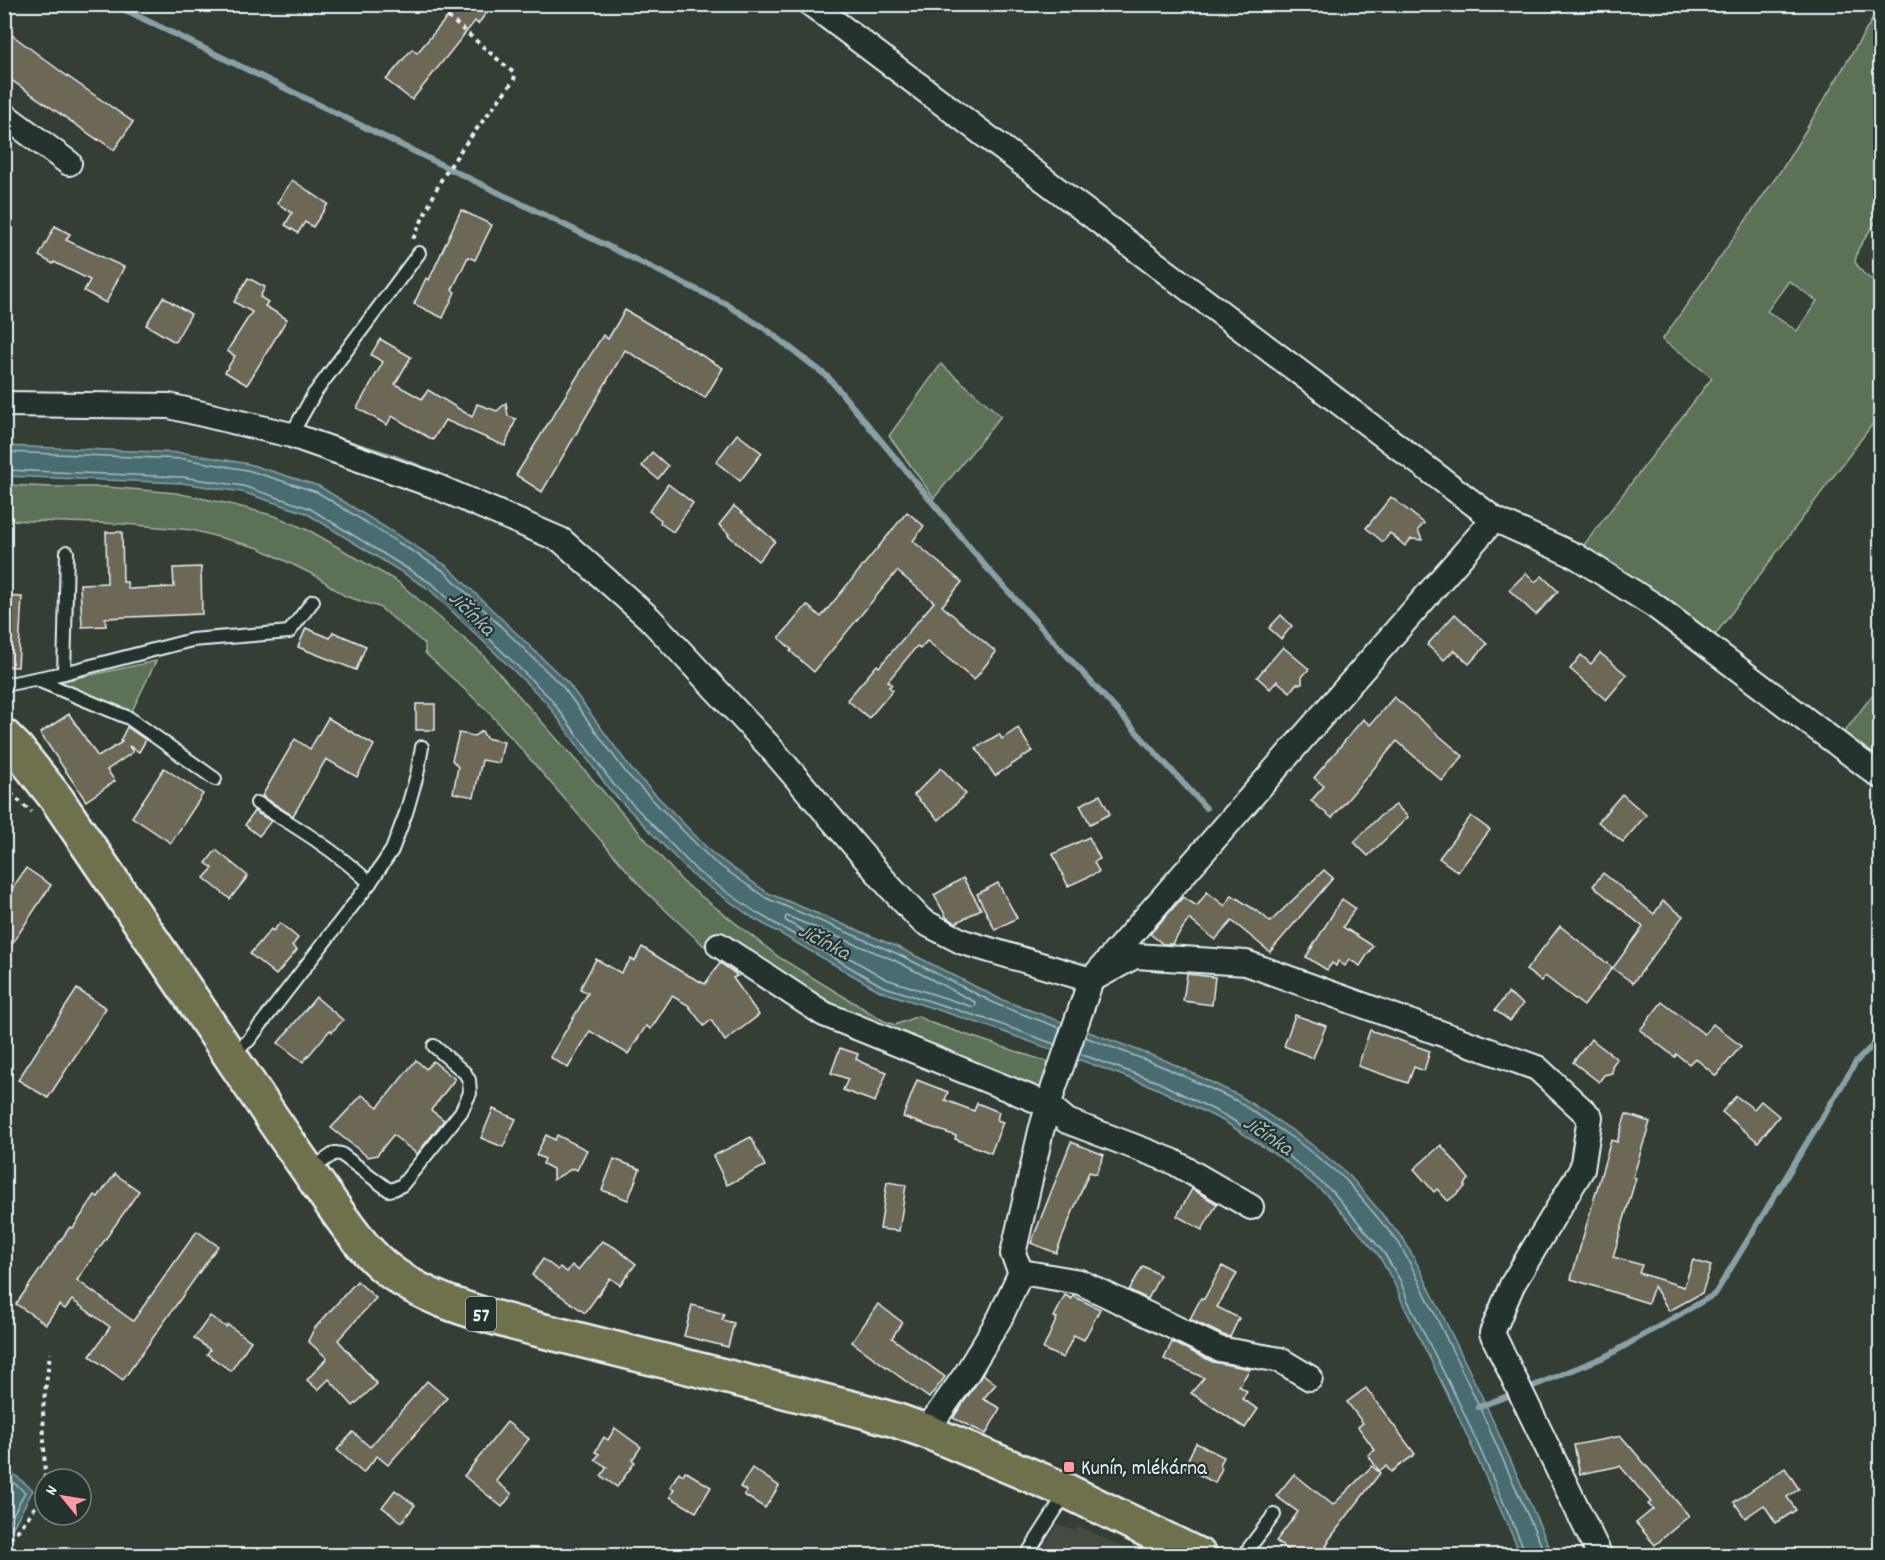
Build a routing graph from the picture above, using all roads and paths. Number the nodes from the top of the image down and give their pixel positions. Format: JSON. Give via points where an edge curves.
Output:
{"nodes":[{"id":1,"x":433,"y":4,"type":"edge"},
{"id":2,"x":811,"y":4,"type":"edge"},
{"id":3,"x":4,"y":115,"type":"edge"},
{"id":4,"x":69,"y":163,"type":"dead end"},
{"id":5,"x":419,"y":253,"type":"joint"},
{"id":6,"x":4,"y":404,"type":"edge"},
{"id":7,"x":291,"y":435,"type":"junction"},
{"id":8,"x":1494,"y":519,"type":"junction"},
{"id":9,"x":68,"y":552,"type":"dead end"},
{"id":10,"x":313,"y":601,"type":"dead end"},
{"id":11,"x":64,"y":673,"type":"junction"},
{"id":12,"x":36,"y":679,"type":"junction"},
{"id":13,"x":4,"y":685,"type":"edge"},
{"id":14,"x":4,"y":736,"type":"edge"},
{"id":15,"x":422,"y":747,"type":"dead end"},
{"id":16,"x":1881,"y":776,"type":"edge"},
{"id":17,"x":215,"y":779,"type":"dead end"},
{"id":18,"x":4,"y":787,"type":"edge"},
{"id":19,"x":257,"y":803,"type":"dead end"},
{"id":20,"x":35,"y":816,"type":"dead end"},
{"id":21,"x":370,"y":883,"type":"junction"},
{"id":22,"x":719,"y":945,"type":"dead end"},
{"id":23,"x":1087,"y":991,"type":"junction"},
{"id":24,"x":434,"y":1046,"type":"dead end"},
{"id":25,"x":229,"y":1054,"type":"junction"},
{"id":26,"x":1051,"y":1096,"type":"junction"},
{"id":27,"x":309,"y":1171,"type":"junction"},
{"id":28,"x":1251,"y":1207,"type":"dead end"},
{"id":29,"x":1021,"y":1272,"type":"junction"},
{"id":30,"x":50,"y":1353,"type":"dead end"},
{"id":31,"x":1310,"y":1378,"type":"dead end"},
{"id":32,"x":926,"y":1431,"type":"junction"},
{"id":33,"x":45,"y":1467,"type":"edge"},
{"id":34,"x":1067,"y":1491,"type":"junction"},
{"id":35,"x":33,"y":1510,"type":"edge"},
{"id":36,"x":1274,"y":1515,"type":"dead end"},
{"id":37,"x":4,"y":1545,"type":"edge"},
{"id":38,"x":1026,"y":1556,"type":"edge"},
{"id":39,"x":1200,"y":1556,"type":"edge"},
{"id":40,"x":1243,"y":1556,"type":"edge"},
{"id":41,"x":1600,"y":1556,"type":"edge"}],
"edges":[{"from":1,"to":5,"type":"path","via":[[516,74],[441,180],[410,245]]},
{"from":2,"to":8,"type":"street"},
{"from":3,"to":4,"type":"street"},
{"from":5,"to":7,"type":"lane","via":[[314,394]]},
{"from":6,"to":7,"type":"street","via":[[170,406]]},
{"from":7,"to":23,"type":"street","via":[[433,485],[561,540],[649,618],[902,892],[922,921],[963,942]]},
{"from":8,"to":16,"type":"street","via":[[1576,556],[1654,606]]},
{"from":8,"to":23,"type":"street"},
{"from":9,"to":11,"type":"lane"},
{"from":10,"to":11,"type":"lane","via":[[289,632],[192,640]]},
{"from":11,"to":12,"type":"lane"},
{"from":12,"to":13,"type":"lane"},
{"from":12,"to":17,"type":"lane","via":[[129,718]]},
{"from":14,"to":25,"type":"main road","number":"57","via":[[56,798]]},
{"from":15,"to":21,"type":"lane","via":[[403,822],[392,850]]},
{"from":18,"to":20,"type":"path"},
{"from":19,"to":21,"type":"lane","via":[[350,863]]},
{"from":21,"to":25,"type":"lane","via":[[248,1041]]},
{"from":22,"to":26,"type":"street","via":[[824,1014]]},
{"from":23,"to":26,"type":"street"},
{"from":23,"to":41,"type":"street","via":[[1135,956],[1246,963],[1537,1068],[1590,1117],[1582,1169],[1512,1285],[1492,1333]]},
{"from":24,"to":27,"type":"lane","via":[[465,1072],[470,1093],[460,1112],[402,1185],[389,1190],[335,1153]]},
{"from":25,"to":27,"type":"main road","number":"57"},
{"from":26,"to":28,"type":"street","via":[[1067,1121],[1172,1161]]},
{"from":26,"to":29,"type":"street","via":[[1013,1254]]},
{"from":27,"to":32,"type":"main road","number":"57","via":[[364,1247],[384,1266],[430,1295],[480,1314],[864,1411]]},
{"from":29,"to":31,"type":"street","via":[[1080,1282],[1219,1349],[1280,1360]]},
{"from":29,"to":32,"type":"street","via":[[978,1355]]},
{"from":30,"to":33,"type":"path","via":[[43,1409]]},
{"from":32,"to":34,"type":"main road","number":"57"},
{"from":34,"to":38,"type":"lane"},
{"from":34,"to":39,"type":"main road","number":"57","via":[[1167,1544]]},
{"from":35,"to":37,"type":"path"},
{"from":36,"to":40,"type":"lane"}]}
